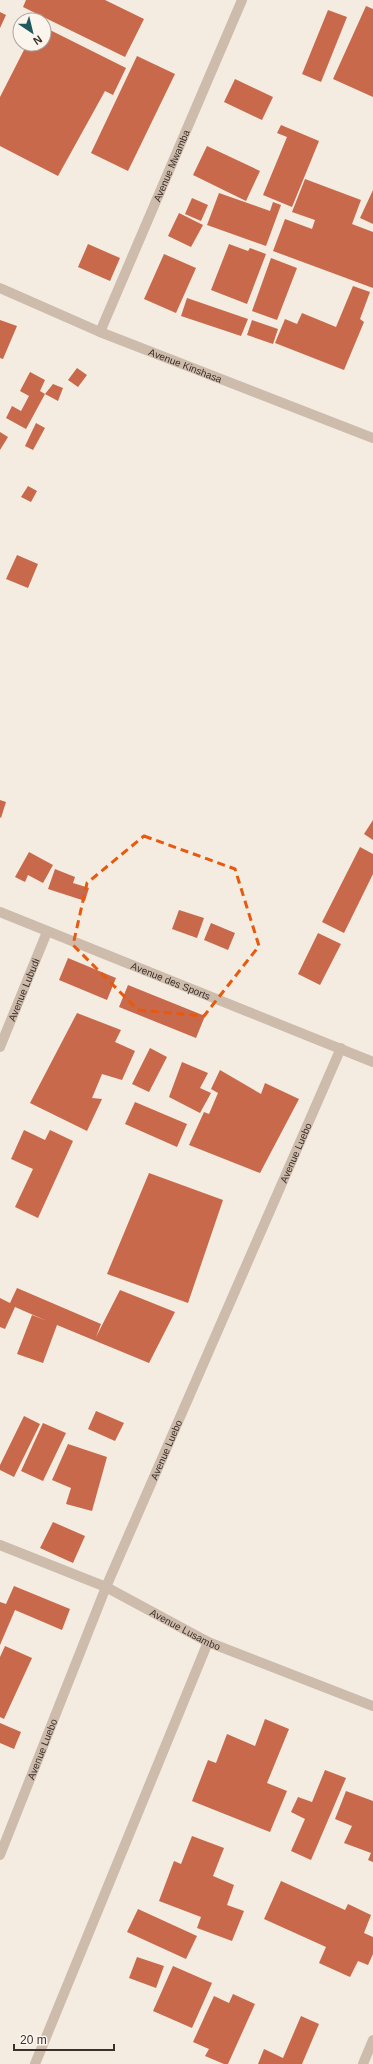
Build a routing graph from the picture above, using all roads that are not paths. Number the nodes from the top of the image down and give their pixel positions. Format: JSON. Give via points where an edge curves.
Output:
{"nodes":[{"id":1,"x":242,"y":0,"type":"edge"},
{"id":2,"x":0,"y":288,"type":"edge"},
{"id":3,"x":100,"y":332,"type":"junction"},
{"id":4,"x":373,"y":438,"type":"edge"},
{"id":5,"x":0,"y":912,"type":"edge"},
{"id":6,"x":47,"y":932,"type":"junction"},
{"id":7,"x":0,"y":1047,"type":"edge"},
{"id":8,"x":341,"y":1048,"type":"junction"},
{"id":9,"x":373,"y":1062,"type":"edge"},
{"id":10,"x":0,"y":1545,"type":"edge"},
{"id":11,"x":106,"y":1587,"type":"junction"},
{"id":12,"x":208,"y":1642,"type":"junction"},
{"id":13,"x":373,"y":1706,"type":"edge"},
{"id":14,"x":0,"y":1855,"type":"edge"},
{"id":15,"x":373,"y":2040,"type":"edge"},
{"id":16,"x":35,"y":2064,"type":"edge"},
{"id":17,"x":363,"y":2064,"type":"edge"}],
"edges":[{"from":1,"to":3,"type":"street","name":"Avenue Mwamba"},
{"from":2,"to":3,"type":"street","name":"Avenue Kinshasa"},
{"from":3,"to":4,"type":"street","name":"Avenue Kinshasa"},
{"from":5,"to":6,"type":"street","name":"Avenue des Sports"},
{"from":6,"to":7,"type":"street","name":"Avenue Lubudi"},
{"from":6,"to":8,"type":"street","name":"Avenue des Sports"},
{"from":8,"to":9,"type":"street","name":"Avenue des Sports"},
{"from":8,"to":11,"type":"street","name":"Avenue Luebo"},
{"from":10,"to":11,"type":"street","name":"Avenue Lusambo"},
{"from":11,"to":12,"type":"street","name":"Avenue Lusambo"},
{"from":11,"to":14,"type":"street","name":"Avenue Luebo"},
{"from":12,"to":13,"type":"street","name":"Avenue Lusambo"},
{"from":12,"to":16,"type":"street"},
{"from":15,"to":17,"type":"street"}]}
